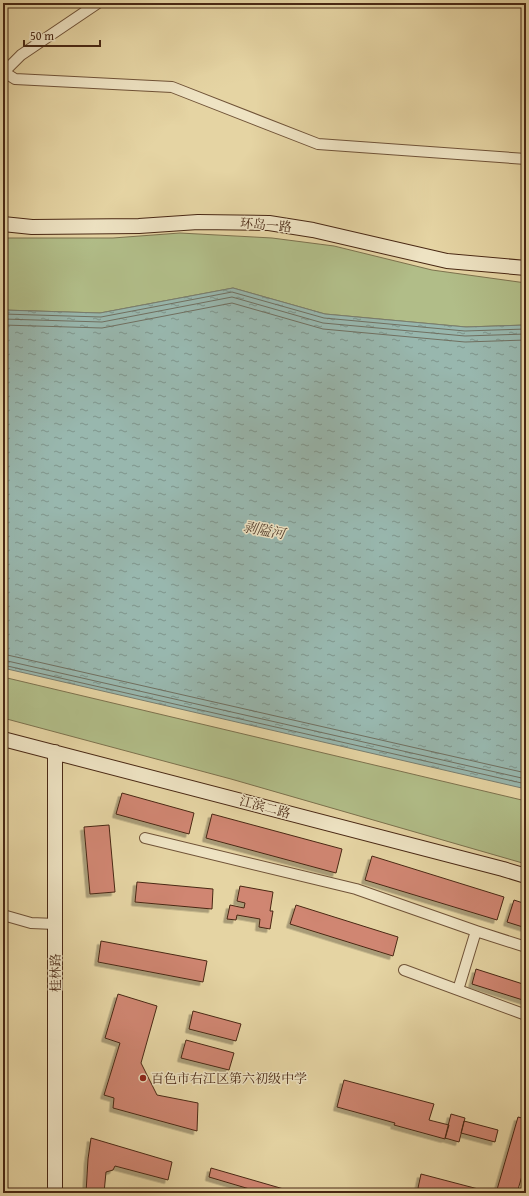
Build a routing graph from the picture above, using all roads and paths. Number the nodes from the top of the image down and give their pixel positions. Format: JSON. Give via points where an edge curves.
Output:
{"nodes":[{"id":1,"x":98,"y":3,"type":"edge"},
{"id":2,"x":3,"y":72,"type":"edge"},
{"id":3,"x":526,"y":159,"type":"edge"},
{"id":4,"x":3,"y":224,"type":"edge"},
{"id":5,"x":526,"y":268,"type":"edge"},
{"id":6,"x":3,"y":739,"type":"edge"},
{"id":7,"x":55,"y":752,"type":"junction"},
{"id":8,"x":144,"y":838,"type":"dead end"},
{"id":9,"x":526,"y":876,"type":"edge"},
{"id":10,"x":3,"y":915,"type":"edge"},
{"id":11,"x":55,"y":924,"type":"junction"},
{"id":12,"x":476,"y":931,"type":"junction"},
{"id":13,"x":526,"y":947,"type":"edge"},
{"id":14,"x":404,"y":970,"type":"dead end"},
{"id":15,"x":458,"y":990,"type":"junction"},
{"id":16,"x":526,"y":1015,"type":"edge"},
{"id":17,"x":55,"y":1193,"type":"edge"}],
"edges":[{"from":1,"to":2,"type":"street","via":[[21,55]]},
{"from":2,"to":3,"type":"street","via":[[15,79],[172,87],[318,144]]},
{"from":4,"to":5,"type":"street","name":"环岛一路","via":[[32,227],[139,226],[198,222],[270,223],[313,230],[447,261]]},
{"from":6,"to":7,"type":"street","name":"江滨二路"},
{"from":7,"to":9,"type":"street","name":"江滨二路"},
{"from":7,"to":11,"type":"street","name":"桂林路"},
{"from":8,"to":12,"type":"street","via":[[356,889]]},
{"from":10,"to":11,"type":"street","via":[[31,923]]},
{"from":11,"to":17,"type":"street","name":"桂林路"},
{"from":12,"to":13,"type":"street"},
{"from":12,"to":15,"type":"street"},
{"from":14,"to":15,"type":"street"},
{"from":15,"to":16,"type":"street"}]}
